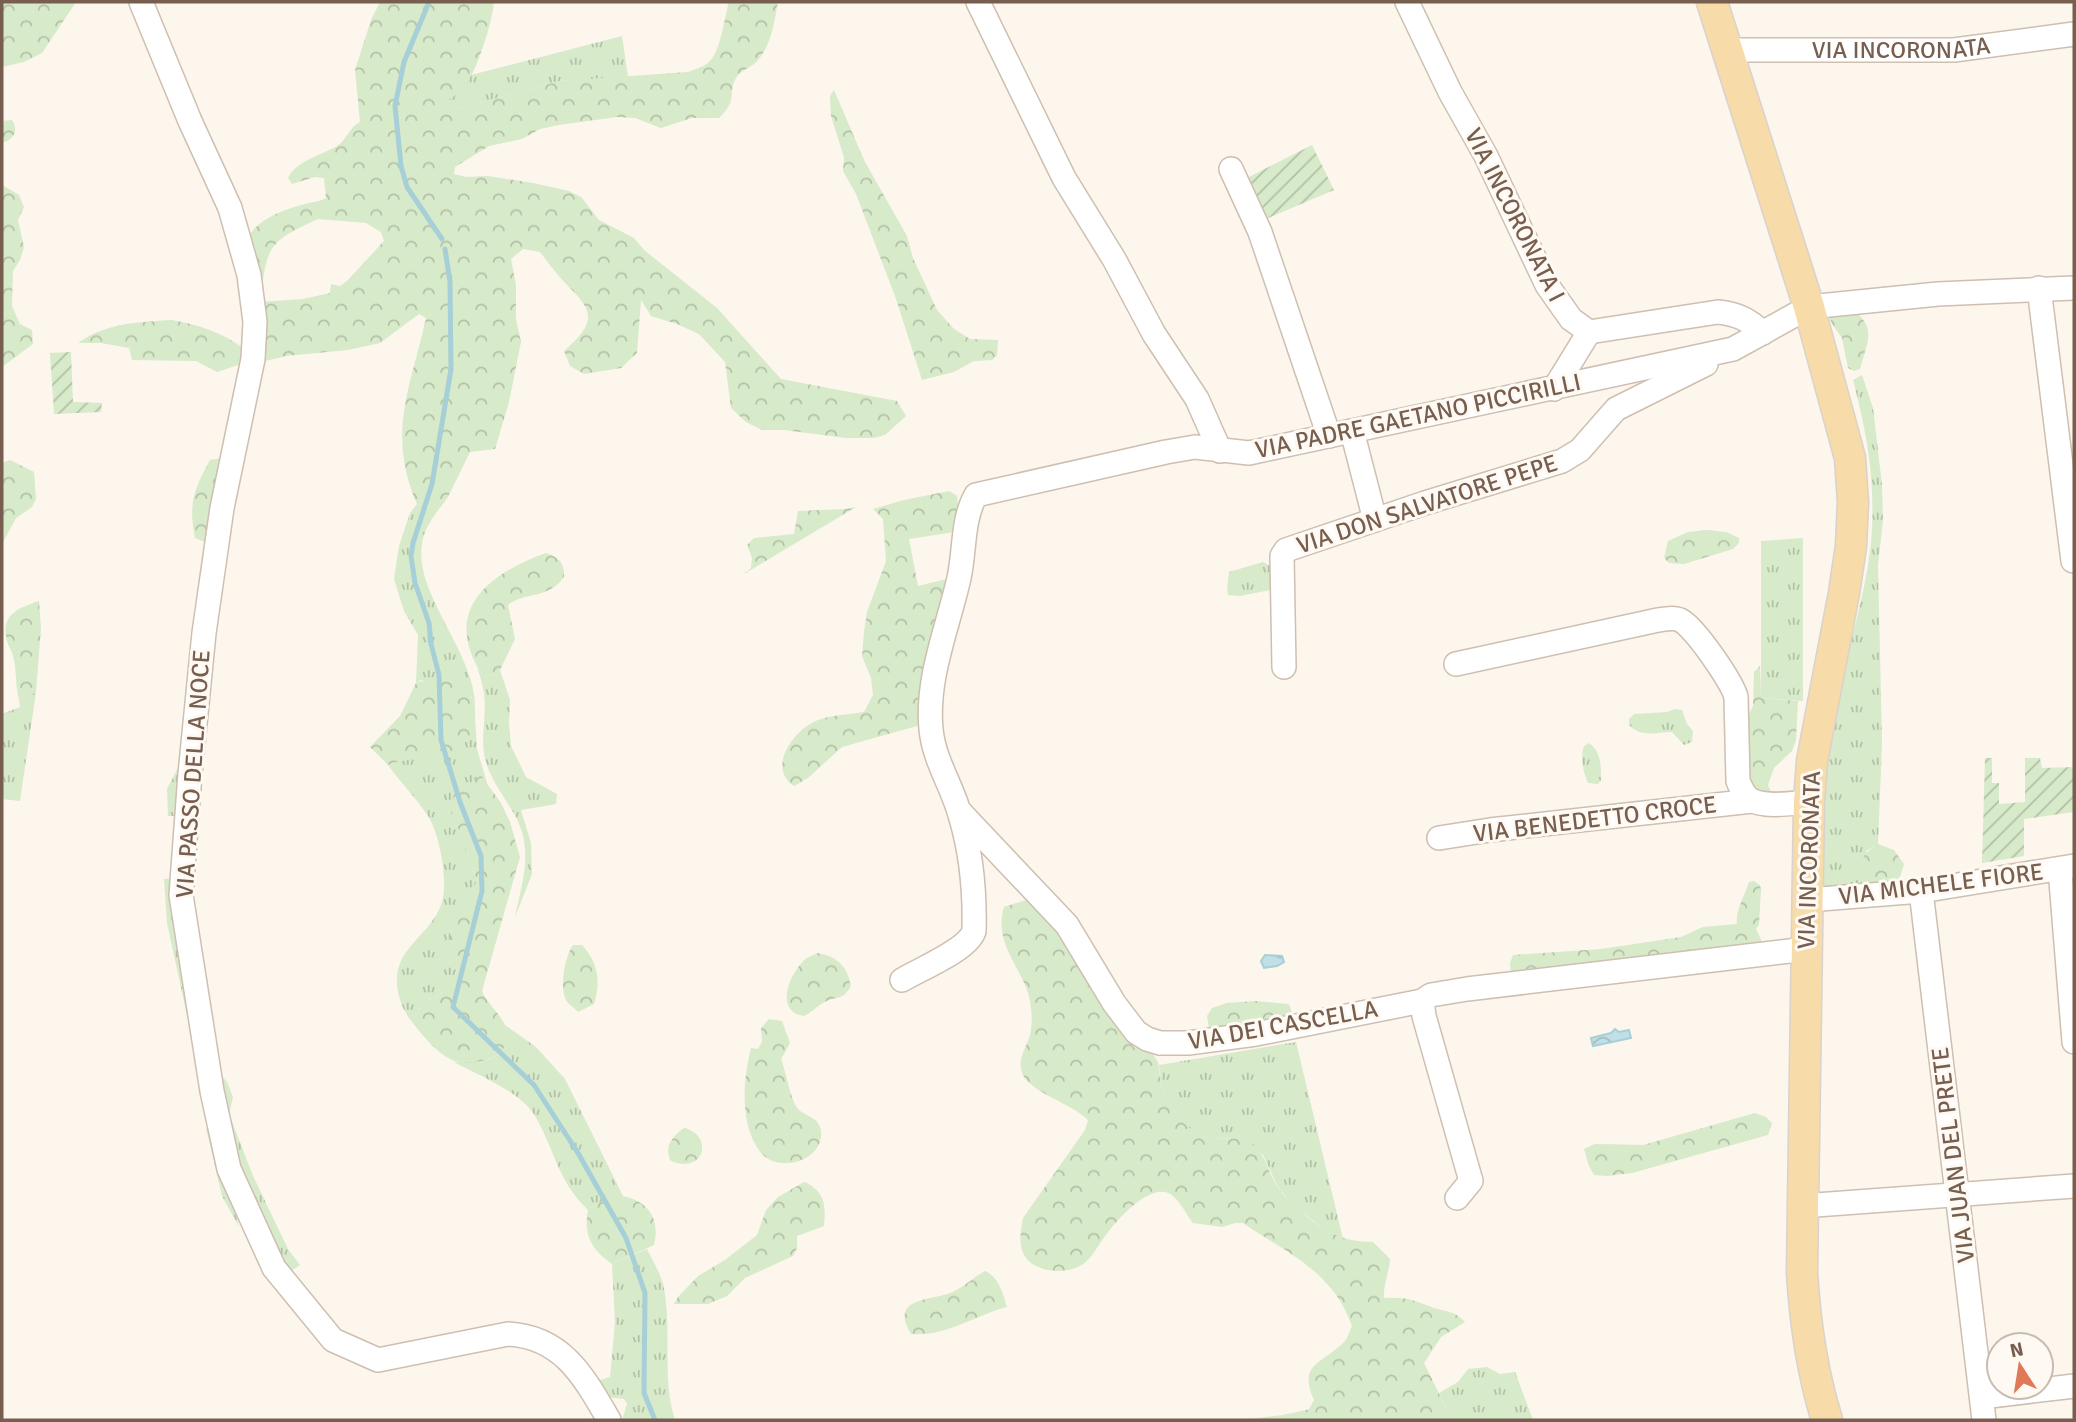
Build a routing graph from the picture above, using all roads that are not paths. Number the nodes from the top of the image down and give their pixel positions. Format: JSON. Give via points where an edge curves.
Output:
{"nodes":[{"id":1,"x":141,"y":2,"type":"edge"},
{"id":2,"x":978,"y":2,"type":"edge"},
{"id":3,"x":1407,"y":2,"type":"edge"},
{"id":4,"x":1712,"y":2,"type":"edge"},
{"id":5,"x":2074,"y":34,"type":"edge"},
{"id":6,"x":1728,"y":50,"type":"junction"},
{"id":7,"x":1231,"y":169,"type":"dead end"},
{"id":8,"x":2039,"y":288,"type":"junction"},
{"id":9,"x":2074,"y":288,"type":"edge"},
{"id":10,"x":1809,"y":307,"type":"junction"},
{"id":11,"x":1589,"y":332,"type":"junction"},
{"id":12,"x":1763,"y":333,"type":"junction"},
{"id":13,"x":1733,"y":349,"type":"junction"},
{"id":14,"x":1554,"y":389,"type":"junction"},
{"id":15,"x":1352,"y":431,"type":"junction"},
{"id":16,"x":1329,"y":436,"type":"junction"},
{"id":17,"x":1220,"y":452,"type":"junction"},
{"id":18,"x":1375,"y":520,"type":"junction"},
{"id":19,"x":2073,"y":561,"type":"edge"},
{"id":20,"x":1456,"y":664,"type":"dead end"},
{"id":21,"x":1284,"y":667,"type":"dead end"},
{"id":22,"x":1752,"y":801,"type":"junction"},
{"id":23,"x":1809,"y":802,"type":"junction"},
{"id":24,"x":960,"y":811,"type":"junction"},
{"id":25,"x":1438,"y":838,"type":"dead end"},
{"id":26,"x":2067,"y":868,"type":"edge"},
{"id":27,"x":1921,"y":891,"type":"junction"},
{"id":28,"x":1808,"y":900,"type":"junction"},
{"id":29,"x":1806,"y":949,"type":"junction"},
{"id":30,"x":902,"y":980,"type":"dead end"},
{"id":31,"x":1422,"y":1001,"type":"junction"},
{"id":32,"x":2074,"y":1042,"type":"edge"},
{"id":33,"x":2074,"y":1186,"type":"edge"},
{"id":34,"x":1958,"y":1196,"type":"junction"},
{"id":35,"x":1457,"y":1198,"type":"dead end"},
{"id":36,"x":1802,"y":1206,"type":"junction"},
{"id":37,"x":2074,"y":1386,"type":"edge"},
{"id":38,"x":1982,"y":1397,"type":"junction"},
{"id":39,"x":609,"y":1420,"type":"edge"},
{"id":40,"x":1827,"y":1420,"type":"edge"},
{"id":41,"x":1984,"y":1420,"type":"edge"}],
"edges":[{"from":1,"to":39,"type":"street","name":"VIA PASSO DELLA NOCE","via":[[230,208],[249,275],[255,322],[253,359],[230,460],[204,633],[181,895],[229,1169],[274,1268],[333,1340],[378,1360],[508,1334],[526,1335],[564,1355]]},
{"from":2,"to":17,"type":"street","via":[[1064,178],[1197,399]]},
{"from":3,"to":11,"type":"street","name":"VIA INCORONATA I","via":[[1547,285],[1571,319]]},
{"from":4,"to":6,"type":"main road","name":"VIA INCORONATA"},
{"from":5,"to":6,"type":"street","name":"VIA INCORONATA","via":[[1954,50]]},
{"from":6,"to":10,"type":"main road","name":"VIA INCORONATA"},
{"from":7,"to":16,"type":"street","via":[[1260,232]]},
{"from":8,"to":9,"type":"street"},
{"from":8,"to":10,"type":"street"},
{"from":8,"to":19,"type":"street"},
{"from":10,"to":12,"type":"street","name":"VIA PADRE GAETANO PICCIRILLI"},
{"from":10,"to":23,"type":"main road","name":"VIA INCORONATA","via":[[1844,427],[1853,502],[1851,546],[1812,761]]},
{"from":11,"to":12,"type":"street","via":[[1718,312],[1750,321]]},
{"from":11,"to":14,"type":"street"},
{"from":12,"to":13,"type":"street","name":"VIA PADRE GAETANO PICCIRILLI"},
{"from":13,"to":14,"type":"street","name":"VIA PADRE GAETANO PICCIRILLI"},
{"from":13,"to":18,"type":"street","name":"VIA DON SALVATORE PEPE","via":[[1616,409],[1580,450],[1562,461]]},
{"from":14,"to":15,"type":"street","name":"VIA PADRE GAETANO PICCIRILLI"},
{"from":15,"to":16,"type":"street","name":"VIA PADRE GAETANO PICCIRILLI"},
{"from":15,"to":18,"type":"street"},
{"from":16,"to":17,"type":"street","name":"VIA PADRE GAETANO PICCIRILLI","via":[[1249,453]]},
{"from":17,"to":24,"type":"street","name":"VIA PADRE GAETANO PICCIRILLI","via":[[1195,447],[1166,452],[976,495],[969,507],[959,577],[931,702],[937,759]]},
{"from":18,"to":21,"type":"street","name":"VIA DON SALVATORE PEPE","via":[[1286,550],[1282,556]]},
{"from":20,"to":22,"type":"street","via":[[1678,619],[1690,626],[1732,685],[1738,781]]},
{"from":22,"to":23,"type":"street","name":"VIA BENEDETTO CROCE"},
{"from":22,"to":25,"type":"street","name":"VIA BENEDETTO CROCE"},
{"from":23,"to":28,"type":"main road","name":"VIA INCORONATA"},
{"from":24,"to":30,"type":"street","via":[[971,881],[971,940]]},
{"from":24,"to":31,"type":"street","name":"VIA DEI CASCELLA","via":[[1067,925],[1114,1003],[1147,1039],[1188,1043],[1256,1034]]},
{"from":26,"to":27,"type":"street","name":"VIA MICHELE FIORE"},
{"from":26,"to":32,"type":"street"},
{"from":27,"to":28,"type":"street","name":"VIA MICHELE FIORE"},
{"from":27,"to":34,"type":"street","name":"VIA JUAN DEL PRETE"},
{"from":28,"to":29,"type":"main road","name":"VIA INCORONATA"},
{"from":29,"to":31,"type":"street","name":"VIA DEI CASCELLA","via":[[1467,989]]},
{"from":29,"to":36,"type":"main road","name":"VIA INCORONATA"},
{"from":31,"to":35,"type":"street","via":[[1471,1181]]},
{"from":33,"to":34,"type":"street"},
{"from":34,"to":36,"type":"street"},
{"from":34,"to":38,"type":"street","name":"VIA JUAN DEL PRETE"},
{"from":36,"to":40,"type":"main road","name":"VIA INCORONATA","via":[[1804,1306]]},
{"from":37,"to":38,"type":"street"},
{"from":38,"to":41,"type":"street","name":"VIA JUAN DEL PRETE"}]}
